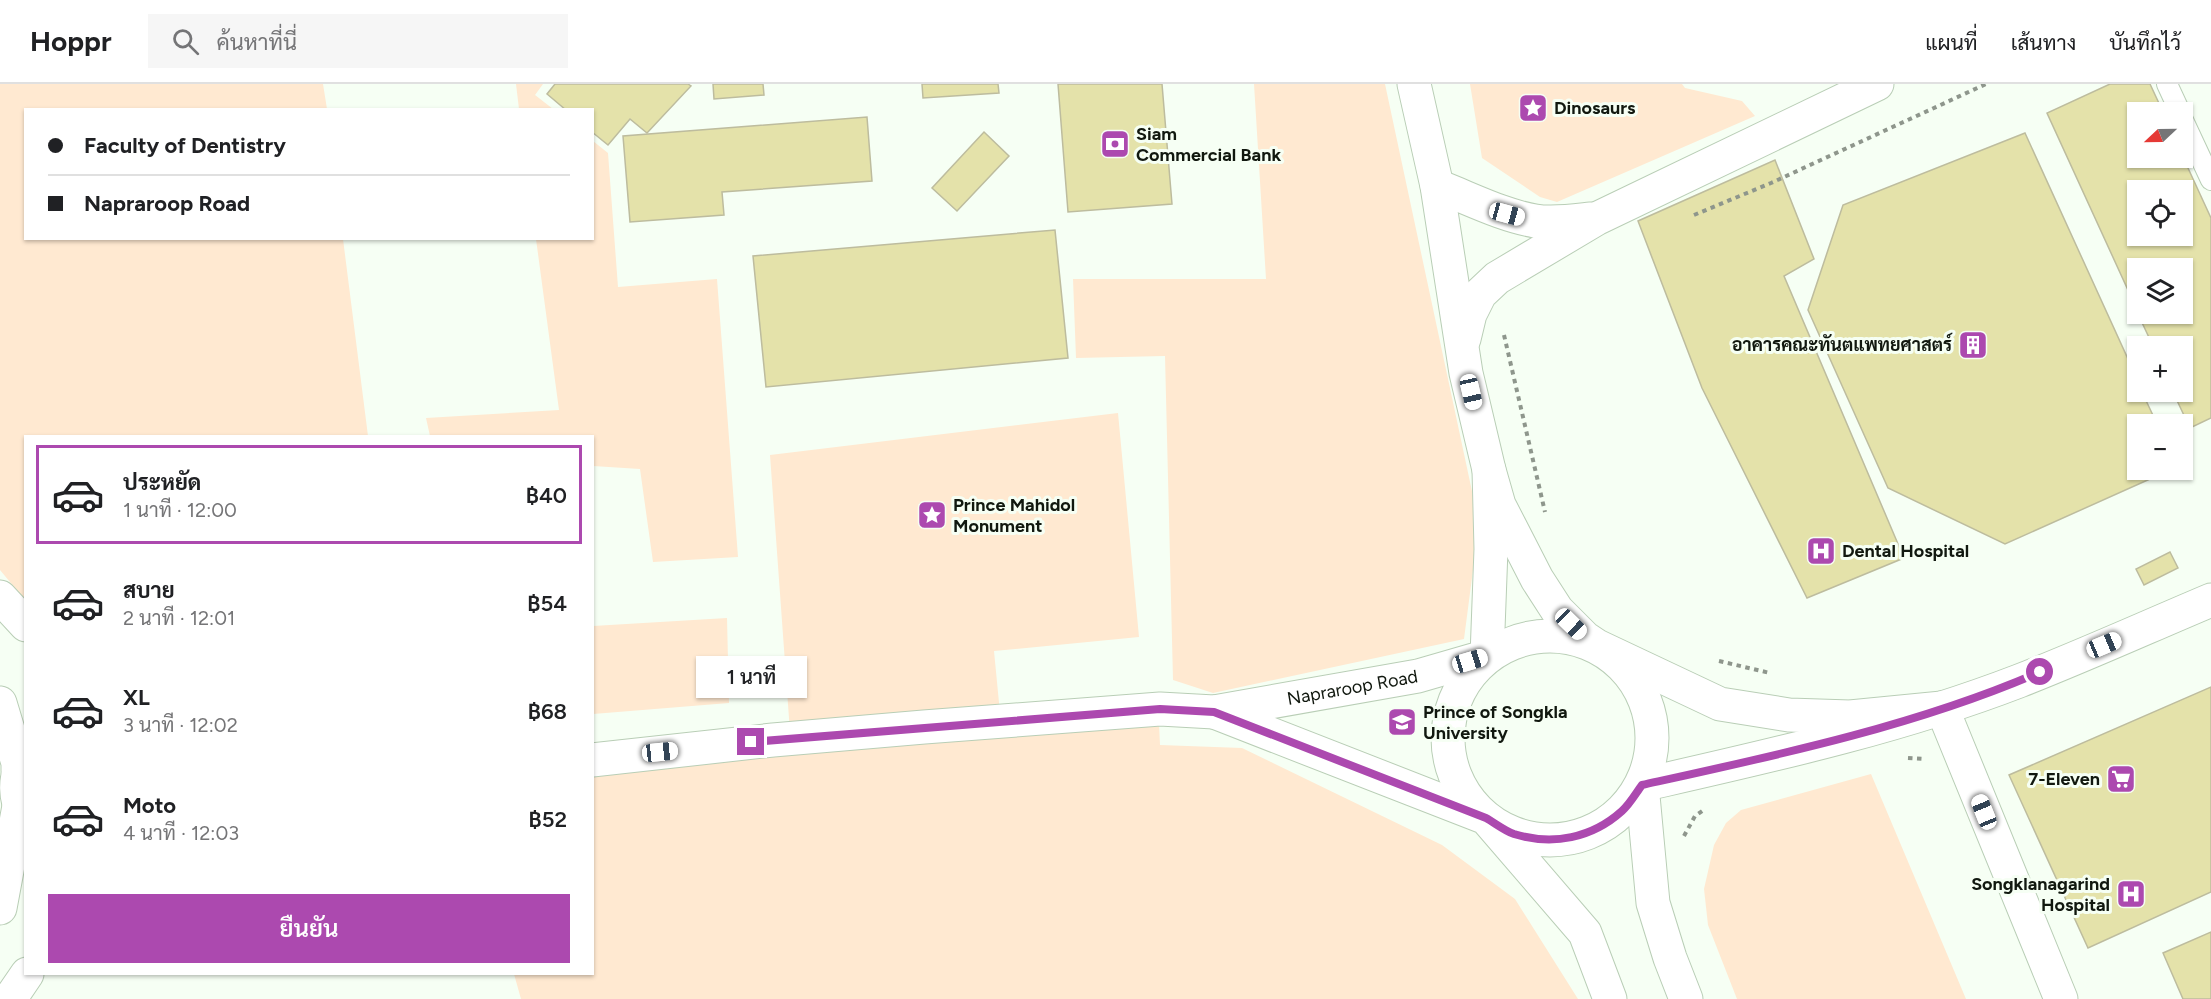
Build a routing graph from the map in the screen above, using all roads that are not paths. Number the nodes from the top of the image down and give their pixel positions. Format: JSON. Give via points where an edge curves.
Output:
{"nodes":[{"id":1,"x":1414,"y":84,"type":"edge"},
{"id":2,"x":1877,"y":84,"type":"edge"},
{"id":3,"x":2167,"y":84,"type":"edge"},
{"id":4,"x":2175,"y":102,"type":"edge"},
{"id":5,"x":2193,"y":142,"type":"edge"},
{"id":6,"x":2211,"y":180,"type":"edge"},
{"id":7,"x":1437,"y":186,"type":"junction"},
{"id":8,"x":1596,"y":219,"type":"junction"},
{"id":9,"x":1463,"y":347,"type":"junction"},
{"id":10,"x":1489,"y":470,"type":"junction"},
{"id":11,"x":0,"y":597,"type":"edge"},
{"id":12,"x":2211,"y":600,"type":"edge"},
{"id":13,"x":24,"y":623,"type":"edge"},
{"id":14,"x":1596,"y":646,"type":"junction"},
{"id":15,"x":1487,"y":656,"type":"junction"},
{"id":16,"x":0,"y":703,"type":"edge"},
{"id":17,"x":1942,"y":708,"type":"junction"},
{"id":18,"x":1214,"y":712,"type":"junction"},
{"id":19,"x":594,"y":760,"type":"edge"},
{"id":20,"x":22,"y":762,"type":"edge"},
{"id":21,"x":1642,"y":785,"type":"junction"},
{"id":22,"x":22,"y":815,"type":"edge"},
{"id":23,"x":1486,"y":818,"type":"junction"},
{"id":24,"x":0,"y":908,"type":"edge"},
{"id":25,"x":26,"y":975,"type":"edge"},
{"id":26,"x":10,"y":999,"type":"edge"},
{"id":27,"x":1610,"y":999,"type":"edge"},
{"id":28,"x":1686,"y":999,"type":"edge"},
{"id":29,"x":2061,"y":999,"type":"edge"}],
"edges":[{"from":1,"to":7,"type":"street"},
{"from":2,"to":8,"type":"street"},
{"from":3,"to":4,"type":"lane"},
{"from":5,"to":6,"type":"lane"},
{"from":7,"to":8,"type":"street","via":[[1507,214],[1536,221]]},
{"from":7,"to":9,"type":"street"},
{"from":8,"to":9,"type":"street","via":[[1497,278],[1480,294],[1470,314]]},
{"from":9,"to":10,"type":"street"},
{"from":10,"to":14,"type":"street","via":[[1499,505],[1537,579],[1557,610]]},
{"from":10,"to":15,"type":"street"},
{"from":11,"to":13,"type":"street"},
{"from":12,"to":17,"type":"street","via":[[2019,681]]},
{"from":14,"to":15,"type":"street","via":[[1569,636],[1541,635],[1512,642]]},
{"from":14,"to":17,"type":"street","via":[[1720,704],[1789,715],[1850,717]]},
{"from":14,"to":21,"type":"street","via":[[1622,665],[1641,691],[1651,721],[1652,754]]},
{"from":15,"to":18,"type":"street","name":"Napraroop Road","via":[[1418,676]]},
{"from":15,"to":23,"type":"street","via":[[1466,678],[1452,706],[1448,736],[1452,767],[1465,795]]},
{"from":16,"to":20,"type":"street","via":[[18,763]]},
{"from":17,"to":21,"type":"street","via":[[1861,732]]},
{"from":17,"to":29,"type":"street"},
{"from":18,"to":19,"type":"street","name":"Napraroop Road","via":[[1160,709],[924,727]]},
{"from":18,"to":23,"type":"street","name":"Napraroop Road"},
{"from":20,"to":22,"type":"street","via":[[16,790]]},
{"from":21,"to":23,"type":"street","via":[[1624,809],[1600,828],[1572,838],[1542,840],[1512,834]]},
{"from":21,"to":28,"type":"street","via":[[1653,903]]},
{"from":22,"to":24,"type":"street"},
{"from":23,"to":27,"type":"street","via":[[1585,933]]},
{"from":25,"to":26,"type":"street"}]}
